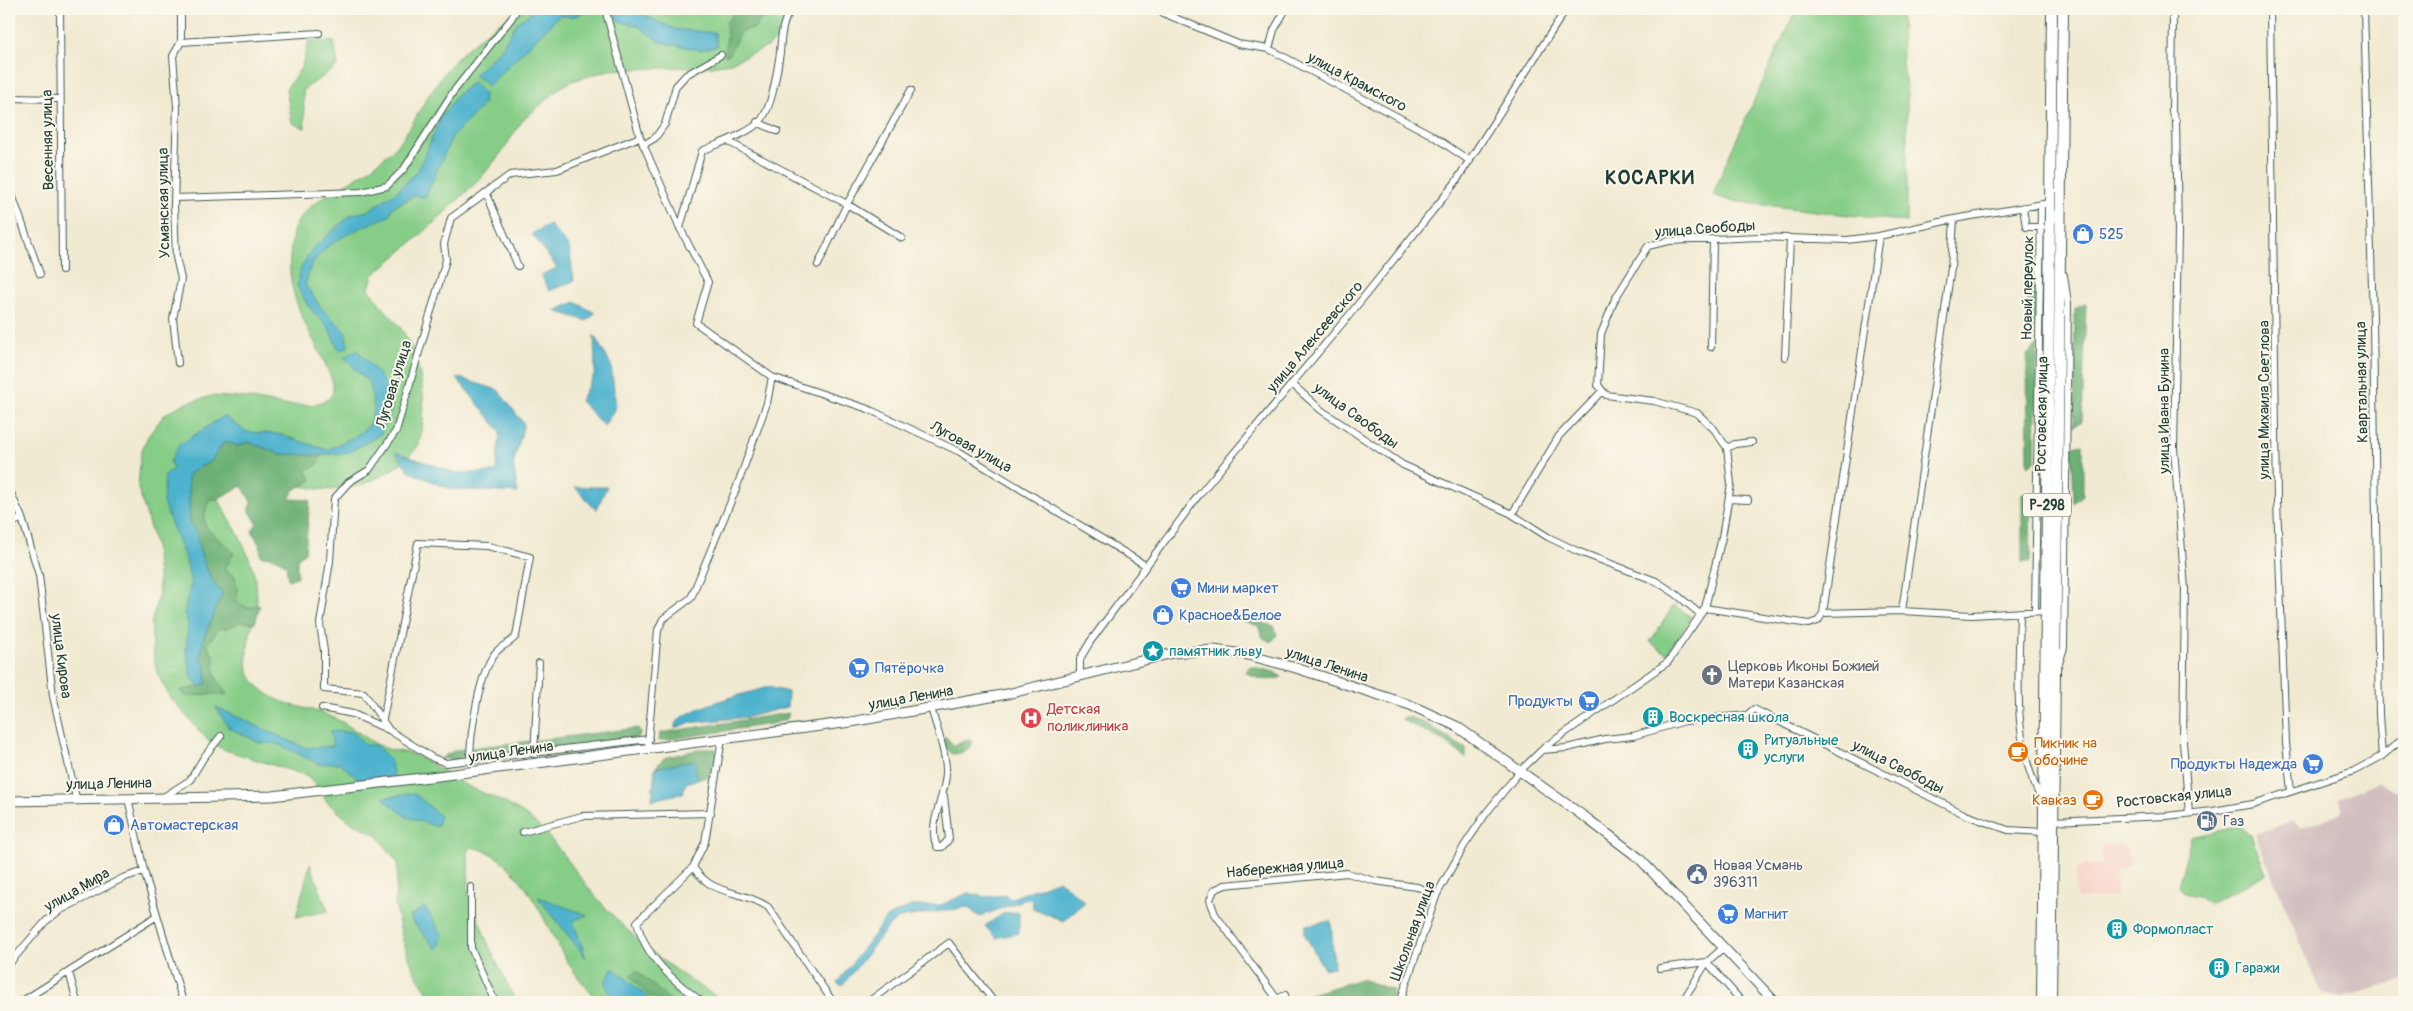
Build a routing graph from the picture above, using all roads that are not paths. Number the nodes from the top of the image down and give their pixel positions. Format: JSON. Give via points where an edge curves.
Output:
{"nodes":[{"id":1,"x":60,"y":9,"type":"edge"},
{"id":2,"x":181,"y":9,"type":"edge"},
{"id":3,"x":517,"y":9,"type":"edge"},
{"id":4,"x":605,"y":9,"type":"edge"},
{"id":5,"x":790,"y":9,"type":"edge"},
{"id":6,"x":1286,"y":9,"type":"edge"},
{"id":7,"x":1566,"y":9,"type":"edge"},
{"id":8,"x":2052,"y":9,"type":"edge"},
{"id":9,"x":2063,"y":9,"type":"edge"},
{"id":10,"x":2173,"y":9,"type":"edge"},
{"id":11,"x":2270,"y":9,"type":"edge"},
{"id":12,"x":2364,"y":9,"type":"edge"},
{"id":13,"x":1163,"y":13,"type":"dead end"},
{"id":14,"x":319,"y":33,"type":"dead end"},
{"id":15,"x":181,"y":42,"type":"junction"},
{"id":16,"x":1270,"y":49,"type":"junction"},
{"id":17,"x":721,"y":55,"type":"dead end"},
{"id":18,"x":911,"y":90,"type":"dead end"},
{"id":19,"x":9,"y":98,"type":"edge"},
{"id":20,"x":59,"y":99,"type":"junction"},
{"id":21,"x":758,"y":122,"type":"junction"},
{"id":22,"x":776,"y":131,"type":"dead end"},
{"id":23,"x":640,"y":137,"type":"junction"},
{"id":24,"x":727,"y":141,"type":"junction"},
{"id":25,"x":643,"y":145,"type":"junction"},
{"id":26,"x":1470,"y":161,"type":"junction"},
{"id":27,"x":9,"y":186,"type":"edge"},
{"id":28,"x":486,"y":192,"type":"junction"},
{"id":29,"x":175,"y":198,"type":"junction"},
{"id":30,"x":2060,"y":203,"type":"junction"},
{"id":31,"x":847,"y":204,"type":"junction"},
{"id":32,"x":2045,"y":204,"type":"junction"},
{"id":33,"x":2023,"y":208,"type":"junction"},
{"id":34,"x":1954,"y":219,"type":"junction"},
{"id":35,"x":2042,"y":227,"type":"junction"},
{"id":36,"x":680,"y":228,"type":"junction"},
{"id":37,"x":1879,"y":236,"type":"junction"},
{"id":38,"x":902,"y":238,"type":"dead end"},
{"id":39,"x":1790,"y":238,"type":"junction"},
{"id":40,"x":1713,"y":239,"type":"junction"},
{"id":41,"x":818,"y":265,"type":"dead end"},
{"id":42,"x":518,"y":266,"type":"dead end"},
{"id":43,"x":62,"y":270,"type":"dead end"},
{"id":44,"x":40,"y":274,"type":"dead end"},
{"id":45,"x":1711,"y":348,"type":"dead end"},
{"id":46,"x":1785,"y":357,"type":"dead end"},
{"id":47,"x":178,"y":363,"type":"dead end"},
{"id":48,"x":772,"y":377,"type":"junction"},
{"id":49,"x":1292,"y":384,"type":"junction"},
{"id":50,"x":1602,"y":391,"type":"junction"},
{"id":51,"x":1752,"y":442,"type":"dead end"},
{"id":52,"x":1727,"y":448,"type":"junction"},
{"id":53,"x":9,"y":489,"type":"edge"},
{"id":54,"x":1729,"y":499,"type":"junction"},
{"id":55,"x":1748,"y":500,"type":"dead end"},
{"id":56,"x":1512,"y":514,"type":"junction"},
{"id":57,"x":22,"y":518,"type":"junction"},
{"id":58,"x":9,"y":525,"type":"edge"},
{"id":59,"x":1146,"y":565,"type":"junction"},
{"id":60,"x":1705,"y":608,"type":"junction"},
{"id":61,"x":1902,"y":611,"type":"junction"},
{"id":62,"x":2035,"y":611,"type":"junction"},
{"id":63,"x":2046,"y":611,"type":"junction"},
{"id":64,"x":2020,"y":612,"type":"junction"},
{"id":65,"x":1823,"y":613,"type":"junction"},
{"id":66,"x":1700,"y":614,"type":"junction"},
{"id":67,"x":539,"y":663,"type":"dead end"},
{"id":68,"x":1080,"y":676,"type":"junction"},
{"id":69,"x":322,"y":708,"type":"dead end"},
{"id":70,"x":931,"y":708,"type":"junction"},
{"id":71,"x":383,"y":719,"type":"junction"},
{"id":72,"x":389,"y":730,"type":"junction"},
{"id":73,"x":222,"y":736,"type":"dead end"},
{"id":74,"x":722,"y":738,"type":"junction"},
{"id":75,"x":2403,"y":740,"type":"edge"},
{"id":76,"x":648,"y":744,"type":"junction"},
{"id":77,"x":1542,"y":750,"type":"junction"},
{"id":78,"x":534,"y":754,"type":"junction"},
{"id":79,"x":2382,"y":756,"type":"junction"},
{"id":80,"x":470,"y":761,"type":"junction"},
{"id":81,"x":1520,"y":771,"type":"junction"},
{"id":82,"x":2291,"y":791,"type":"junction"},
{"id":83,"x":166,"y":796,"type":"junction"},
{"id":84,"x":944,"y":796,"type":"junction"},
{"id":85,"x":76,"y":798,"type":"junction"},
{"id":86,"x":128,"y":798,"type":"junction"},
{"id":87,"x":9,"y":801,"type":"edge"},
{"id":88,"x":2043,"y":802,"type":"junction"},
{"id":89,"x":711,"y":813,"type":"junction"},
{"id":90,"x":2189,"y":814,"type":"junction"},
{"id":91,"x":2052,"y":820,"type":"junction"},
{"id":92,"x":523,"y":832,"type":"dead end"},
{"id":93,"x":2043,"y":832,"type":"junction"},
{"id":94,"x":694,"y":867,"type":"junction"},
{"id":95,"x":144,"y":871,"type":"junction"},
{"id":96,"x":471,"y":887,"type":"dead end"},
{"id":97,"x":1437,"y":894,"type":"junction"},
{"id":98,"x":157,"y":916,"type":"junction"},
{"id":99,"x":1724,"y":947,"type":"junction"},
{"id":100,"x":1707,"y":962,"type":"junction"},
{"id":101,"x":9,"y":964,"type":"edge"},
{"id":102,"x":1660,"y":968,"type":"dead end"},
{"id":103,"x":69,"y":972,"type":"junction"},
{"id":104,"x":1286,"y":995,"type":"dead end"},
{"id":105,"x":21,"y":1002,"type":"edge"},
{"id":106,"x":77,"y":1002,"type":"edge"},
{"id":107,"x":183,"y":1002,"type":"edge"},
{"id":108,"x":495,"y":1002,"type":"edge"},
{"id":109,"x":702,"y":1002,"type":"edge"},
{"id":110,"x":833,"y":1002,"type":"edge"},
{"id":111,"x":868,"y":1002,"type":"edge"},
{"id":112,"x":994,"y":1002,"type":"edge"},
{"id":113,"x":1400,"y":1002,"type":"edge"},
{"id":114,"x":1682,"y":1002,"type":"edge"},
{"id":115,"x":1742,"y":1002,"type":"edge"},
{"id":116,"x":1775,"y":1002,"type":"edge"},
{"id":117,"x":2042,"y":1002,"type":"edge"},
{"id":118,"x":2051,"y":1002,"type":"edge"}],
"edges":[{"from":1,"to":20,"type":"street","name":"Весенняя улица"},
{"from":2,"to":15,"type":"street","name":"Усманская улица"},
{"from":3,"to":29,"type":"street","via":[[452,92],[404,169],[387,186],[361,192]]},
{"from":4,"to":23,"type":"street","name":"Луговая улица"},
{"from":5,"to":21,"type":"street","via":[[784,23],[776,81]]},
{"from":6,"to":16,"type":"street","via":[[1274,30]]},
{"from":7,"to":26,"type":"street","name":"улица Алексеевского"},
{"from":8,"to":32,"type":"highway","name":"Ростовская улица","number":"Р-298"},
{"from":9,"to":30,"type":"highway","name":"Ростовская улица","number":"Р-298"},
{"from":10,"to":90,"type":"street","name":"улица Ивана Бунина","via":[[2172,112],[2176,121],[2178,232],[2174,449],[2185,589],[2183,742]]},
{"from":11,"to":82,"type":"street","name":"улица Михаила Светлова","via":[[2277,501],[2286,743]]},
{"from":12,"to":79,"type":"street","name":"Квартальная улица"},
{"from":13,"to":16,"type":"street","name":"улица Крамского","via":[[1238,44]]},
{"from":14,"to":15,"type":"street"},
{"from":15,"to":29,"type":"street","name":"Усманская улица","via":[[173,56],[177,107]]},
{"from":16,"to":26,"type":"street","name":"улица Крамского","via":[[1430,134]]},
{"from":17,"to":25,"type":"street","via":[[686,75],[676,86],[665,124],[655,138]]},
{"from":18,"to":31,"type":"street"},
{"from":19,"to":20,"type":"street"},
{"from":20,"to":43,"type":"street","name":"Весенняя улица"},
{"from":21,"to":22,"type":"street"},
{"from":21,"to":24,"type":"street"},
{"from":23,"to":25,"type":"street","name":"Луговая улица"},
{"from":23,"to":28,"type":"street","name":"Луговая улица","via":[[557,170],[510,175]]},
{"from":24,"to":31,"type":"street"},
{"from":24,"to":36,"type":"street","via":[[702,152]]},
{"from":25,"to":36,"type":"street","name":"Луговая улица"},
{"from":26,"to":49,"type":"street","name":"улица Алексеевского","via":[[1404,248]]},
{"from":27,"to":44,"type":"street"},
{"from":28,"to":42,"type":"street"},
{"from":28,"to":71,"type":"street","name":"Луговая улица","via":[[451,218],[444,244],[446,260],[396,430],[369,470],[349,482],[334,499],[330,562],[320,624],[324,689],[364,693]]},
{"from":29,"to":47,"type":"street","name":"Усманская улица","via":[[176,257],[181,279],[173,319]]},
{"from":30,"to":32,"type":"highway"},
{"from":30,"to":91,"type":"highway","name":"Ростовская улица","number":"Р-298"},
{"from":31,"to":38,"type":"street"},
{"from":31,"to":41,"type":"street"},
{"from":32,"to":33,"type":"street","name":"улица Свободы"},
{"from":32,"to":35,"type":"street","name":"Новый переулок"},
{"from":32,"to":63,"type":"highway","name":"Ростовская улица","number":"Р-298"},
{"from":33,"to":34,"type":"street","name":"улица Свободы"},
{"from":33,"to":35,"type":"street","via":[[2026,227]]},
{"from":34,"to":37,"type":"street","name":"улица Свободы"},
{"from":34,"to":61,"type":"street","via":[[1952,268]]},
{"from":35,"to":62,"type":"street","name":"Новый переулок"},
{"from":36,"to":48,"type":"street","name":"Луговая улица","via":[[708,282],[696,323]]},
{"from":37,"to":39,"type":"street","name":"улица Свободы","via":[[1847,240]]},
{"from":37,"to":65,"type":"street"},
{"from":39,"to":40,"type":"street","name":"улица Свободы"},
{"from":39,"to":46,"type":"street"},
{"from":40,"to":45,"type":"street"},
{"from":40,"to":50,"type":"street","name":"улица Свободы","via":[[1669,241],[1648,246],[1615,299],[1601,334],[1598,385]]},
{"from":48,"to":59,"type":"street","name":"Луговая улица","via":[[868,409],[960,452]]},
{"from":48,"to":76,"type":"street","via":[[767,403],[736,489],[691,598],[663,619],[658,630]]},
{"from":49,"to":56,"type":"street","name":"улица Свободы","via":[[1321,410],[1403,465]]},
{"from":49,"to":59,"type":"street","name":"улица Алексеевского","via":[[1198,496]]},
{"from":50,"to":52,"type":"street","via":[[1606,396],[1654,401],[1696,413],[1714,429]]},
{"from":50,"to":56,"type":"street","via":[[1559,436]]},
{"from":51,"to":52,"type":"street"},
{"from":52,"to":54,"type":"street","via":[[1731,484]]},
{"from":53,"to":57,"type":"street","name":"улица Кирова"},
{"from":54,"to":55,"type":"street"},
{"from":54,"to":60,"type":"street"},
{"from":56,"to":66,"type":"street","name":"улица Свободы","via":[[1577,551],[1656,581]]},
{"from":57,"to":58,"type":"street"},
{"from":57,"to":85,"type":"street","name":"улица Кирова","via":[[39,575],[52,696]]},
{"from":59,"to":68,"type":"street","name":"улица Алексеевского","via":[[1085,650],[1080,659]]},
{"from":60,"to":65,"type":"street","via":[[1808,624],[1818,621]]},
{"from":60,"to":66,"type":"street"},
{"from":61,"to":64,"type":"street"},
{"from":61,"to":65,"type":"street"},
{"from":62,"to":63,"type":"street"},
{"from":62,"to":64,"type":"street"},
{"from":63,"to":88,"type":"highway","name":"Ростовская улица","number":"Р-298"},
{"from":64,"to":88,"type":"street","name":"Ростовская улица","via":[[2019,713],[2029,767]]},
{"from":66,"to":77,"type":"street","via":[[1668,662]]},
{"from":67,"to":78,"type":"street"},
{"from":68,"to":70,"type":"main road","name":"улица Ленина"},
{"from":68,"to":81,"type":"main road","name":"улица Ленина","via":[[1173,653],[1213,650],[1244,654],[1410,706],[1456,726]]},
{"from":69,"to":72,"type":"street","via":[[353,714]]},
{"from":70,"to":74,"type":"main road","name":"улица Ленина"},
{"from":70,"to":84,"type":"street","via":[[946,768]]},
{"from":71,"to":72,"type":"street","name":"Луговая улица"},
{"from":71,"to":80,"type":"street","via":[[418,543],[487,546],[530,557],[516,636],[497,650],[479,692]]},
{"from":72,"to":80,"type":"street","name":"Луговая улица","via":[[438,761]]},
{"from":73,"to":83,"type":"street","via":[[190,780]]},
{"from":74,"to":76,"type":"main road","name":"улица Ленина"},
{"from":74,"to":89,"type":"street"},
{"from":75,"to":79,"type":"street","name":"Ростовская улица"},
{"from":76,"to":78,"type":"street","name":"Луговая улица"},
{"from":76,"to":83,"type":"main road","name":"улица Ленина","via":[[438,776],[272,796]]},
{"from":77,"to":81,"type":"street"},
{"from":77,"to":93,"type":"street","name":"улица Свободы","via":[[1632,736],[1685,722],[1747,715],[1754,709],[1966,815],[2008,830]]},
{"from":78,"to":80,"type":"street","name":"Луговая улица"},
{"from":79,"to":82,"type":"street","name":"Ростовская улица","via":[[2354,771]]},
{"from":81,"to":97,"type":"street","name":"Школьная улица","via":[[1464,846]]},
{"from":81,"to":99,"type":"main road","name":"улица Ленина","via":[[1639,858]]},
{"from":82,"to":90,"type":"street","name":"Ростовская улица","via":[[2253,804]]},
{"from":83,"to":86,"type":"main road","name":"улица Ленина"},
{"from":84,"to":84,"type":"street","via":[[934,831],[937,847],[942,848],[949,839]]},
{"from":85,"to":86,"type":"main road","name":"улица Ленина"},
{"from":85,"to":87,"type":"main road","name":"улица Ленина"},
{"from":86,"to":95,"type":"street"},
{"from":88,"to":93,"type":"highway","name":"Ростовская улица","number":"Р-298"},
{"from":89,"to":92,"type":"street","via":[[582,816]]},
{"from":89,"to":94,"type":"street","via":[[705,842]]},
{"from":90,"to":91,"type":"street","name":"Ростовская улица"},
{"from":91,"to":118,"type":"highway","name":"Ростовская улица","number":"Р-298"},
{"from":93,"to":117,"type":"highway","name":"Ростовская улица","number":"Р-298"},
{"from":94,"to":109,"type":"street","via":[[637,922],[641,938],[659,966]]},
{"from":94,"to":110,"type":"street","via":[[701,878],[713,887],[754,897],[768,907]]},
{"from":95,"to":98,"type":"street"},
{"from":95,"to":101,"type":"street","name":"улица Мира","via":[[123,878],[59,911],[46,921]]},
{"from":96,"to":108,"type":"street","via":[[471,948]]},
{"from":97,"to":104,"type":"street","name":"Набережная улица","via":[[1347,872],[1225,884],[1214,890],[1210,900],[1215,914],[1277,999]]},
{"from":97,"to":113,"type":"street","name":"Школьная улица"},
{"from":98,"to":103,"type":"street"},
{"from":98,"to":107,"type":"street"},
{"from":99,"to":100,"type":"street"},
{"from":99,"to":116,"type":"main road","name":"улица Ленина"},
{"from":100,"to":102,"type":"street"},
{"from":100,"to":114,"type":"street"},
{"from":100,"to":115,"type":"street"},
{"from":103,"to":105,"type":"street"},
{"from":103,"to":106,"type":"street"},
{"from":111,"to":112,"type":"street","via":[[949,944]]}]}
